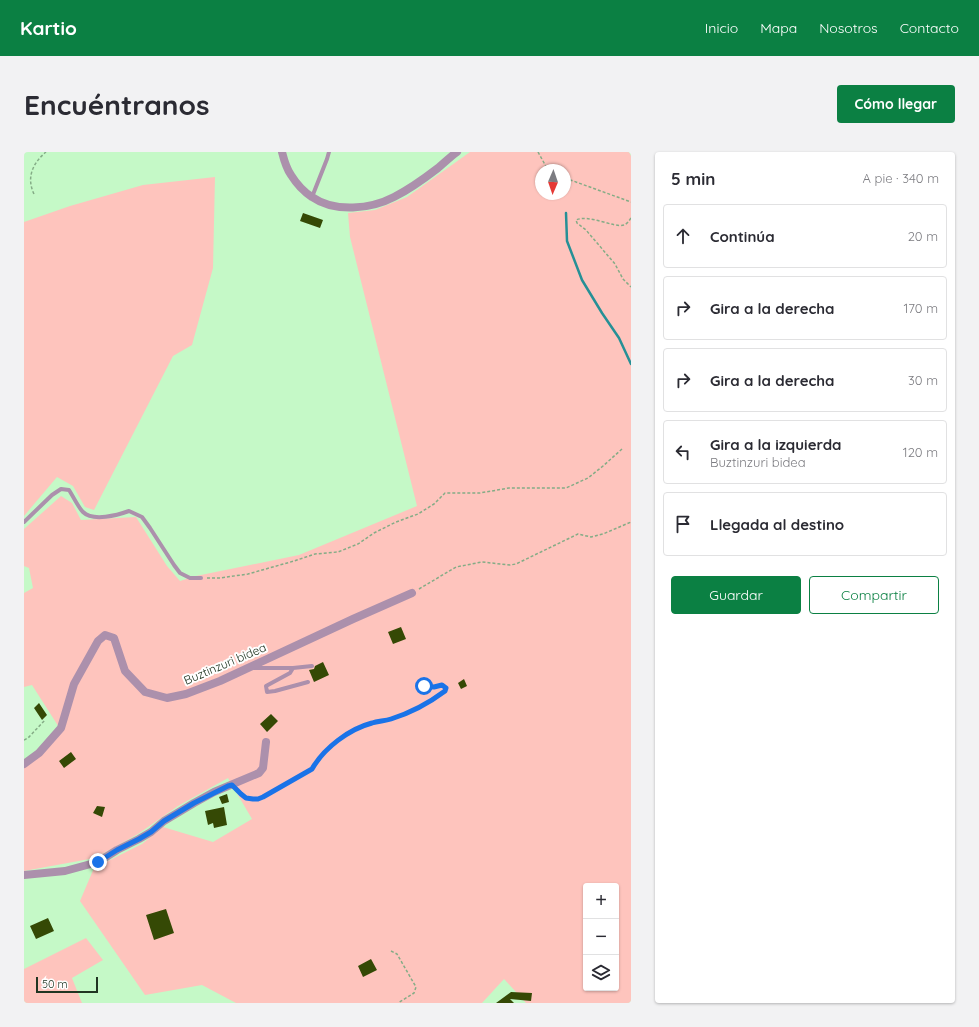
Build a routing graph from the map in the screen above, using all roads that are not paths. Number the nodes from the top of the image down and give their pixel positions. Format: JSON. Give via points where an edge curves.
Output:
{"nodes":[{"id":1,"x":282,"y":152,"type":"edge"},
{"id":2,"x":329,"y":152,"type":"edge"},
{"id":3,"x":457,"y":152,"type":"edge"},
{"id":4,"x":311,"y":197,"type":"junction"},
{"id":5,"x":24,"y":522,"type":"edge"},
{"id":6,"x":201,"y":578,"type":"road end"},
{"id":7,"x":412,"y":593,"type":"road end"},
{"id":8,"x":312,"y":666,"type":"dead end"},
{"id":9,"x":249,"y":668,"type":"junction"},
{"id":10,"x":293,"y":668,"type":"junction"},
{"id":11,"x":308,"y":682,"type":"dead end"},
{"id":12,"x":266,"y":742,"type":"dead end"},
{"id":13,"x":24,"y":764,"type":"edge"},
{"id":14,"x":24,"y":875,"type":"edge"}],
"edges":[{"from":1,"to":4,"type":"street","via":[[291,175]]},
{"from":2,"to":4,"type":"lane"},
{"from":3,"to":4,"type":"street","via":[[410,188],[383,202],[351,208],[328,205]]},
{"from":5,"to":6,"type":"lane","via":[[52,495],[61,489],[69,490],[84,513],[94,517],[106,517],[129,511],[142,517],[180,573],[190,578]]},
{"from":7,"to":9,"type":"street","name":"Buztinzuri bidea"},
{"from":8,"to":10,"type":"lane"},
{"from":9,"to":10,"type":"lane"},
{"from":9,"to":13,"type":"street","name":"Buztinzuri bidea","via":[[186,694],[166,698],[145,692],[125,671],[114,638],[105,635],[98,641],[74,684],[61,728]]},
{"from":10,"to":11,"type":"lane","via":[[290,673],[266,686],[267,692]]},
{"from":12,"to":14,"type":"street","via":[[263,768],[259,773],[194,803],[151,832],[98,862],[65,871]]}]}
